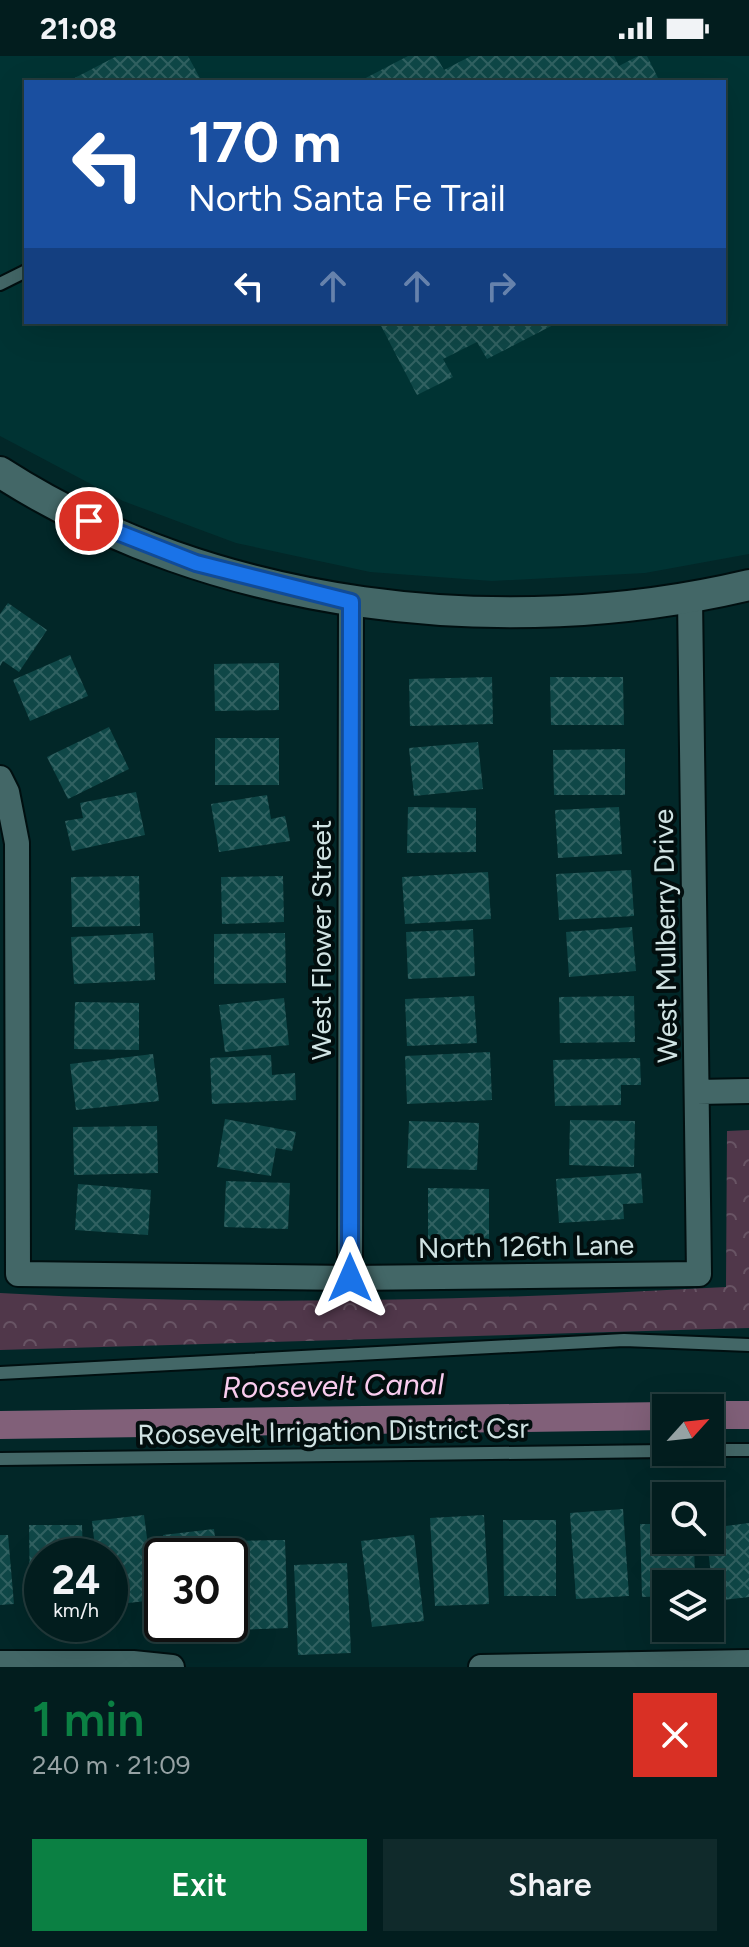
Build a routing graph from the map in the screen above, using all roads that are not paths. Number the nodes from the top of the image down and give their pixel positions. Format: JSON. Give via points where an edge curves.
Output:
{"nodes":[{"id":1,"x":24,"y":272,"type":"edge"},
{"id":2,"x":0,"y":284,"type":"edge"},
{"id":3,"x":0,"y":472,"type":"edge"},
{"id":4,"x":749,"y":585,"type":"edge"},
{"id":5,"x":690,"y":598,"type":"junction"},
{"id":6,"x":351,"y":602,"type":"junction"},
{"id":7,"x":0,"y":778,"type":"edge"},
{"id":8,"x":749,"y":1091,"type":"edge"},
{"id":9,"x":697,"y":1092,"type":"junction"},
{"id":10,"x":9,"y":1139,"type":"edge"},
{"id":11,"x":699,"y":1274,"type":"joint"},
{"id":12,"x":350,"y":1278,"type":"junction"},
{"id":13,"x":749,"y":1345,"type":"edge"},
{"id":14,"x":0,"y":1373,"type":"edge"},
{"id":15,"x":724,"y":1450,"type":"edge"},
{"id":16,"x":749,"y":1450,"type":"edge"},
{"id":17,"x":652,"y":1451,"type":"edge"},
{"id":18,"x":0,"y":1459,"type":"edge"},
{"id":19,"x":0,"y":1663,"type":"edge"},
{"id":20,"x":748,"y":1664,"type":"edge"},
{"id":21,"x":172,"y":1667,"type":"edge"},
{"id":22,"x":481,"y":1667,"type":"edge"}],
"edges":[{"from":1,"to":2,"type":"lane"},
{"from":3,"to":6,"type":"street","via":[[89,521],[196,563]]},
{"from":4,"to":5,"type":"street"},
{"from":5,"to":6,"type":"street","via":[[510,614]]},
{"from":5,"to":9,"type":"street","name":"West Mulberry Drive"},
{"from":6,"to":12,"type":"street","name":"West Flower Street"},
{"from":7,"to":10,"type":"street","via":[[17,843]]},
{"from":8,"to":9,"type":"street"},
{"from":9,"to":11,"type":"street","name":"West Mulberry Drive"},
{"from":10,"to":12,"type":"street","name":"North 126th Lane","via":[[18,1274]]},
{"from":11,"to":12,"type":"street","name":"North 126th Lane"},
{"from":13,"to":14,"type":"lane","via":[[624,1340]]},
{"from":15,"to":16,"type":"lane"},
{"from":17,"to":18,"type":"lane","name":"Roosevelt Irrigation District Csr"},
{"from":19,"to":21,"type":"street"},
{"from":20,"to":22,"type":"street"}]}
